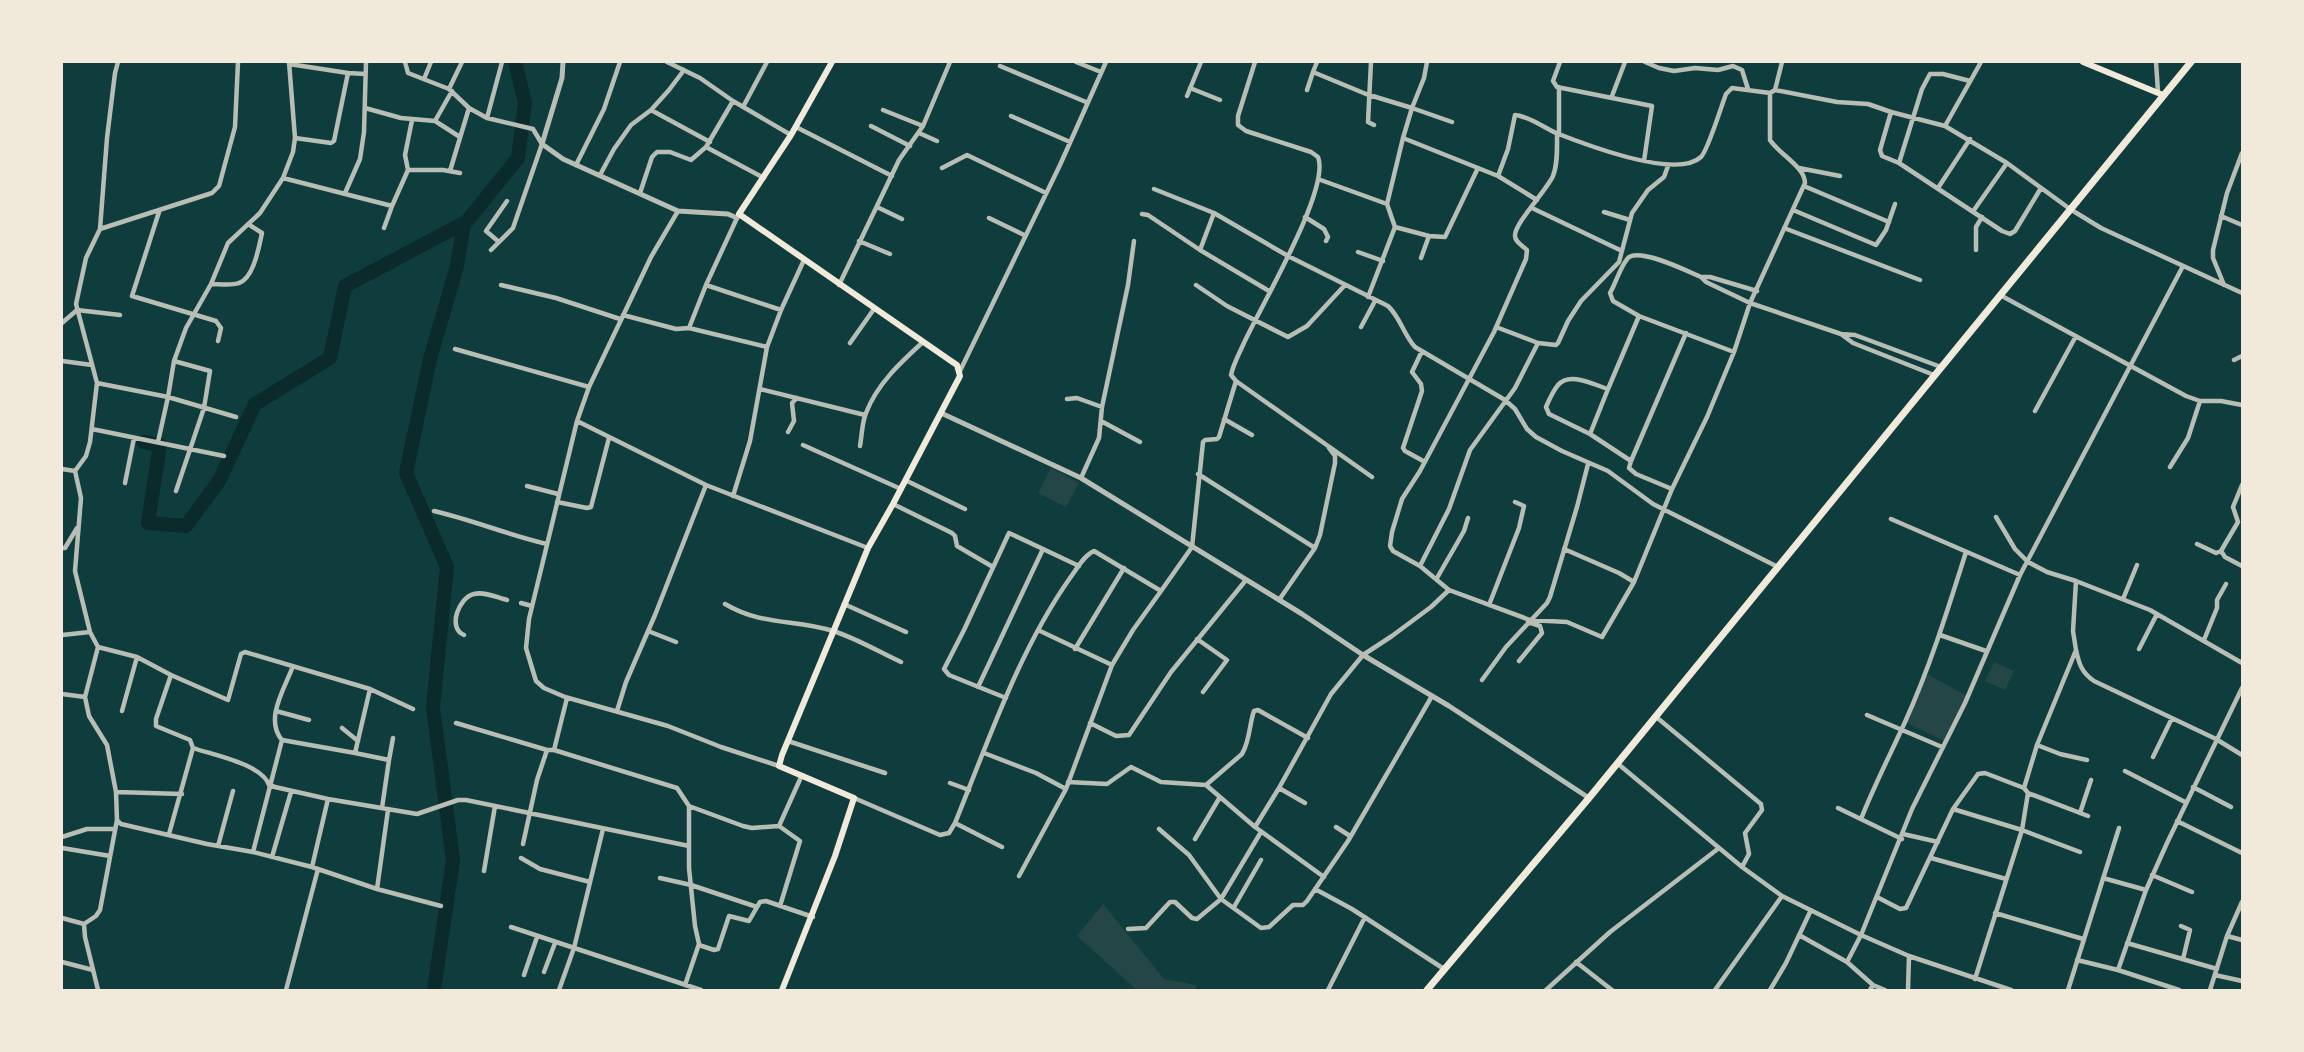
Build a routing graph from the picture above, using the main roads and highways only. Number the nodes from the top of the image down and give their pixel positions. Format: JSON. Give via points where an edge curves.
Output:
{"nodes":[{"id":1,"x":832,"y":62,"type":"edge"},
{"id":2,"x":2083,"y":62,"type":"edge"},
{"id":3,"x":2191,"y":62,"type":"edge"},
{"id":4,"x":2161,"y":94,"type":"junction"},
{"id":5,"x":1431,"y":989,"type":"edge"},
{"id":6,"x":782,"y":990,"type":"edge"}],
"edges":[{"from":1,"to":6,"type":"main road","via":[[792,135],[738,216],[951,361],[960,371],[959,380],[868,548],[779,766],[854,798],[836,856]]},
{"from":2,"to":4,"type":"main road"},
{"from":3,"to":4,"type":"main road"},
{"from":4,"to":5,"type":"main road"}]}
